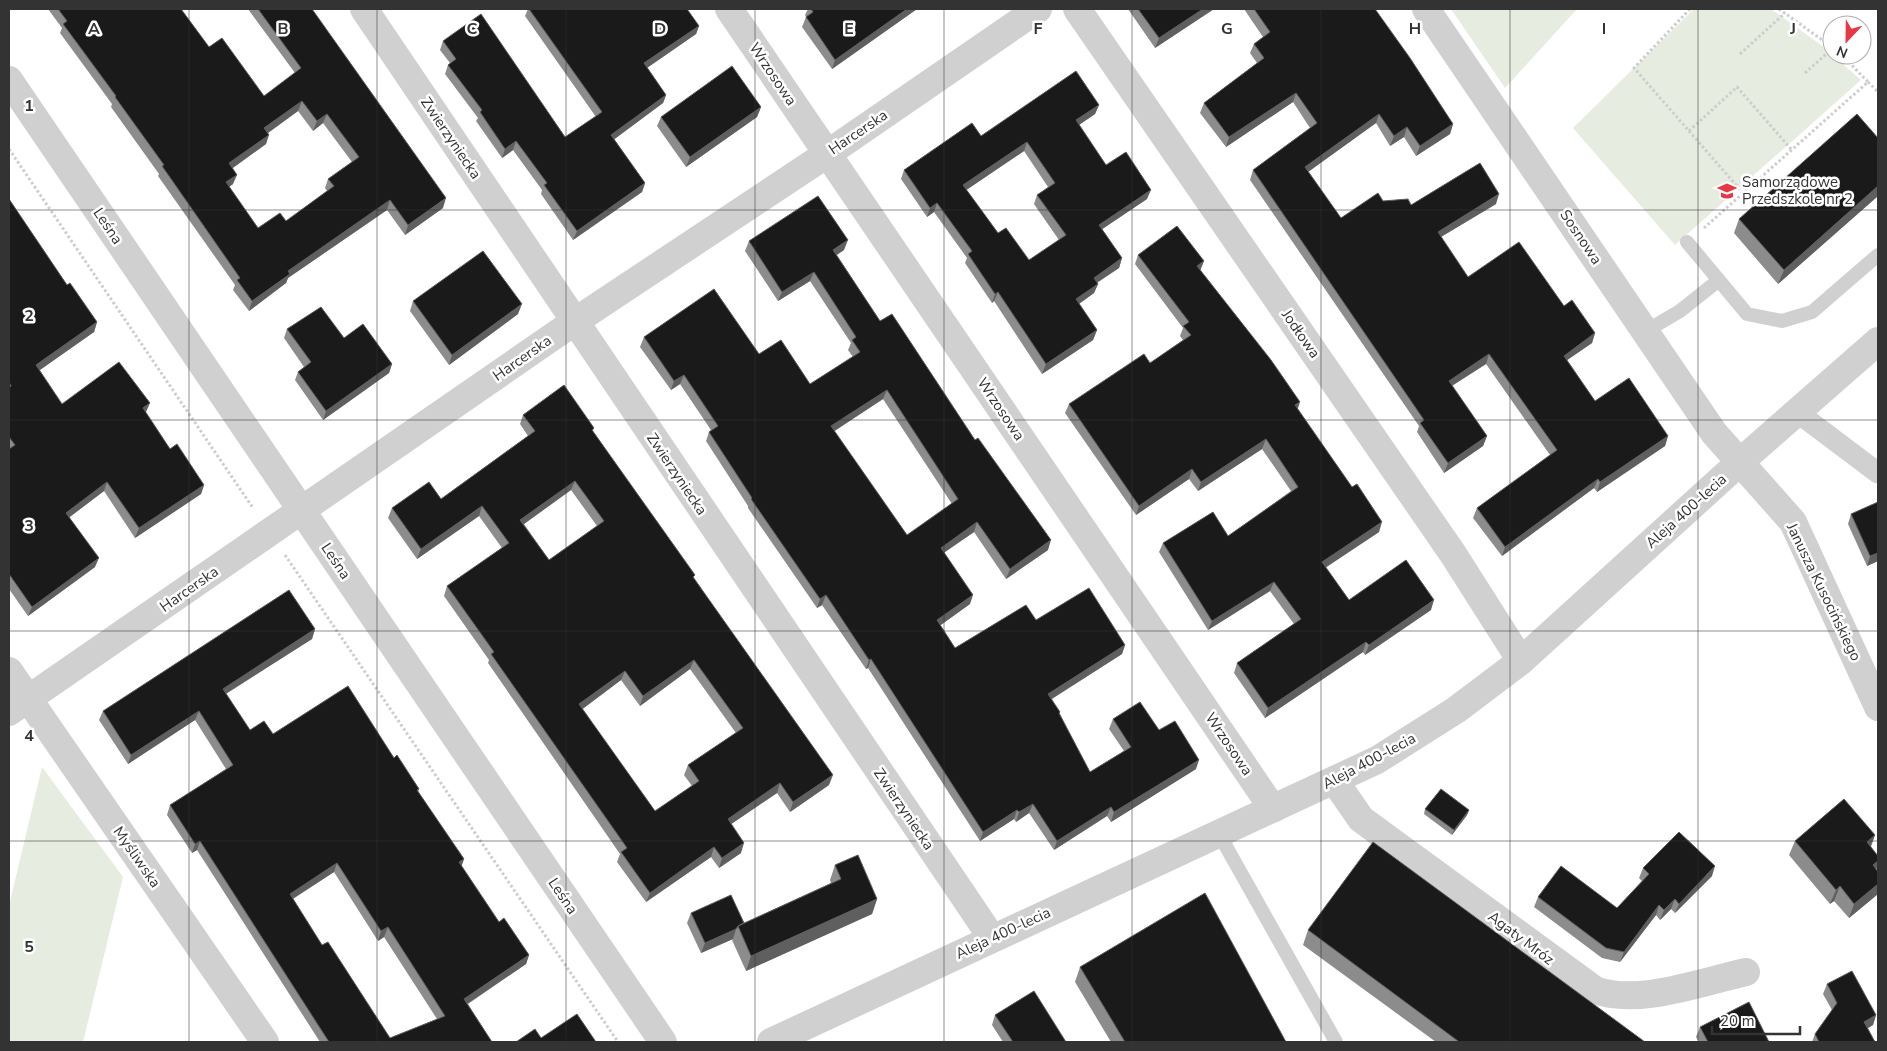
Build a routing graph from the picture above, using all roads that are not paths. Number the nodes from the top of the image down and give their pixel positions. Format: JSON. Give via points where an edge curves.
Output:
{"nodes":[{"id":1,"x":364,"y":9,"type":"edge"},
{"id":2,"x":729,"y":9,"type":"edge"},
{"id":3,"x":1038,"y":9,"type":"edge"},
{"id":4,"x":1077,"y":9,"type":"edge"},
{"id":5,"x":1426,"y":9,"type":"edge"},
{"id":6,"x":9,"y":80,"type":"edge"},
{"id":7,"x":827,"y":154,"type":"junction"},
{"id":8,"x":1687,"y":242,"type":"road end"},
{"id":9,"x":1878,"y":255,"type":"edge"},
{"id":10,"x":1718,"y":280,"type":"junction"},
{"id":11,"x":574,"y":322,"type":"junction"},
{"id":12,"x":1646,"y":331,"type":"junction"},
{"id":13,"x":1878,"y":342,"type":"edge"},
{"id":14,"x":1797,"y":412,"type":"junction"},
{"id":15,"x":1740,"y":462,"type":"junction"},
{"id":16,"x":1878,"y":473,"type":"edge"},
{"id":17,"x":301,"y":511,"type":"junction"},
{"id":18,"x":1521,"y":661,"type":"junction"},
{"id":19,"x":9,"y":671,"type":"edge"},
{"id":20,"x":19,"y":706,"type":"edge"},
{"id":21,"x":1878,"y":707,"type":"edge"},
{"id":22,"x":1334,"y":780,"type":"junction"},
{"id":23,"x":1273,"y":809,"type":"junction"},
{"id":24,"x":1219,"y":834,"type":"junction"},
{"id":25,"x":992,"y":938,"type":"junction"},
{"id":26,"x":1746,"y":972,"type":"dead end"},
{"id":27,"x":265,"y":1042,"type":"edge"},
{"id":28,"x":663,"y":1042,"type":"edge"},
{"id":29,"x":771,"y":1042,"type":"edge"},
{"id":30,"x":1336,"y":1042,"type":"edge"}],
"edges":[{"from":1,"to":11,"type":"street","name":"Zwierzyniecka"},
{"from":2,"to":7,"type":"street","name":"Wrzosowa"},
{"from":3,"to":7,"type":"street","name":"Harcerska"},
{"from":4,"to":18,"type":"street","name":"Jodłowa","via":[[1453,554]]},
{"from":5,"to":12,"type":"street","name":"Sosnowa"},
{"from":6,"to":17,"type":"street","name":"Leśna"},
{"from":7,"to":11,"type":"street","name":"Harcerska"},
{"from":7,"to":23,"type":"street","name":"Wrzosowa"},
{"from":8,"to":10,"type":"lane"},
{"from":9,"to":10,"type":"lane","via":[[1812,312],[1782,321],[1747,314]]},
{"from":10,"to":12,"type":"lane","via":[[1680,312]]},
{"from":11,"to":17,"type":"street","name":"Harcerska"},
{"from":11,"to":25,"type":"street","name":"Zwierzyniecka"},
{"from":12,"to":15,"type":"street","name":"Sosnowa","via":[[1714,433]]},
{"from":13,"to":14,"type":"street","name":"Aleja 400-lecia"},
{"from":14,"to":15,"type":"street","name":"Aleja 400-lecia"},
{"from":14,"to":16,"type":"street"},
{"from":15,"to":18,"type":"street","name":"Aleja 400-lecia"},
{"from":15,"to":21,"type":"street","name":"Janusza Kusocińskiego","via":[[1793,522]]},
{"from":17,"to":20,"type":"street","name":"Harcerska"},
{"from":17,"to":28,"type":"street","name":"Leśna"},
{"from":18,"to":22,"type":"street","name":"Aleja 400-lecia","via":[[1409,742]]},
{"from":19,"to":20,"type":"street","name":"Myśliwska"},
{"from":20,"to":27,"type":"street","name":"Myśliwska"},
{"from":22,"to":23,"type":"street","name":"Aleja 400-lecia"},
{"from":22,"to":26,"type":"street","name":"Agaty Mróz","via":[[1361,819],[1594,990],[1631,997]]},
{"from":23,"to":24,"type":"street","name":"Aleja 400-lecia"},
{"from":24,"to":25,"type":"street","name":"Aleja 400-lecia"},
{"from":24,"to":30,"type":"lane"},
{"from":25,"to":29,"type":"street","name":"Aleja 400-lecia"}]}
